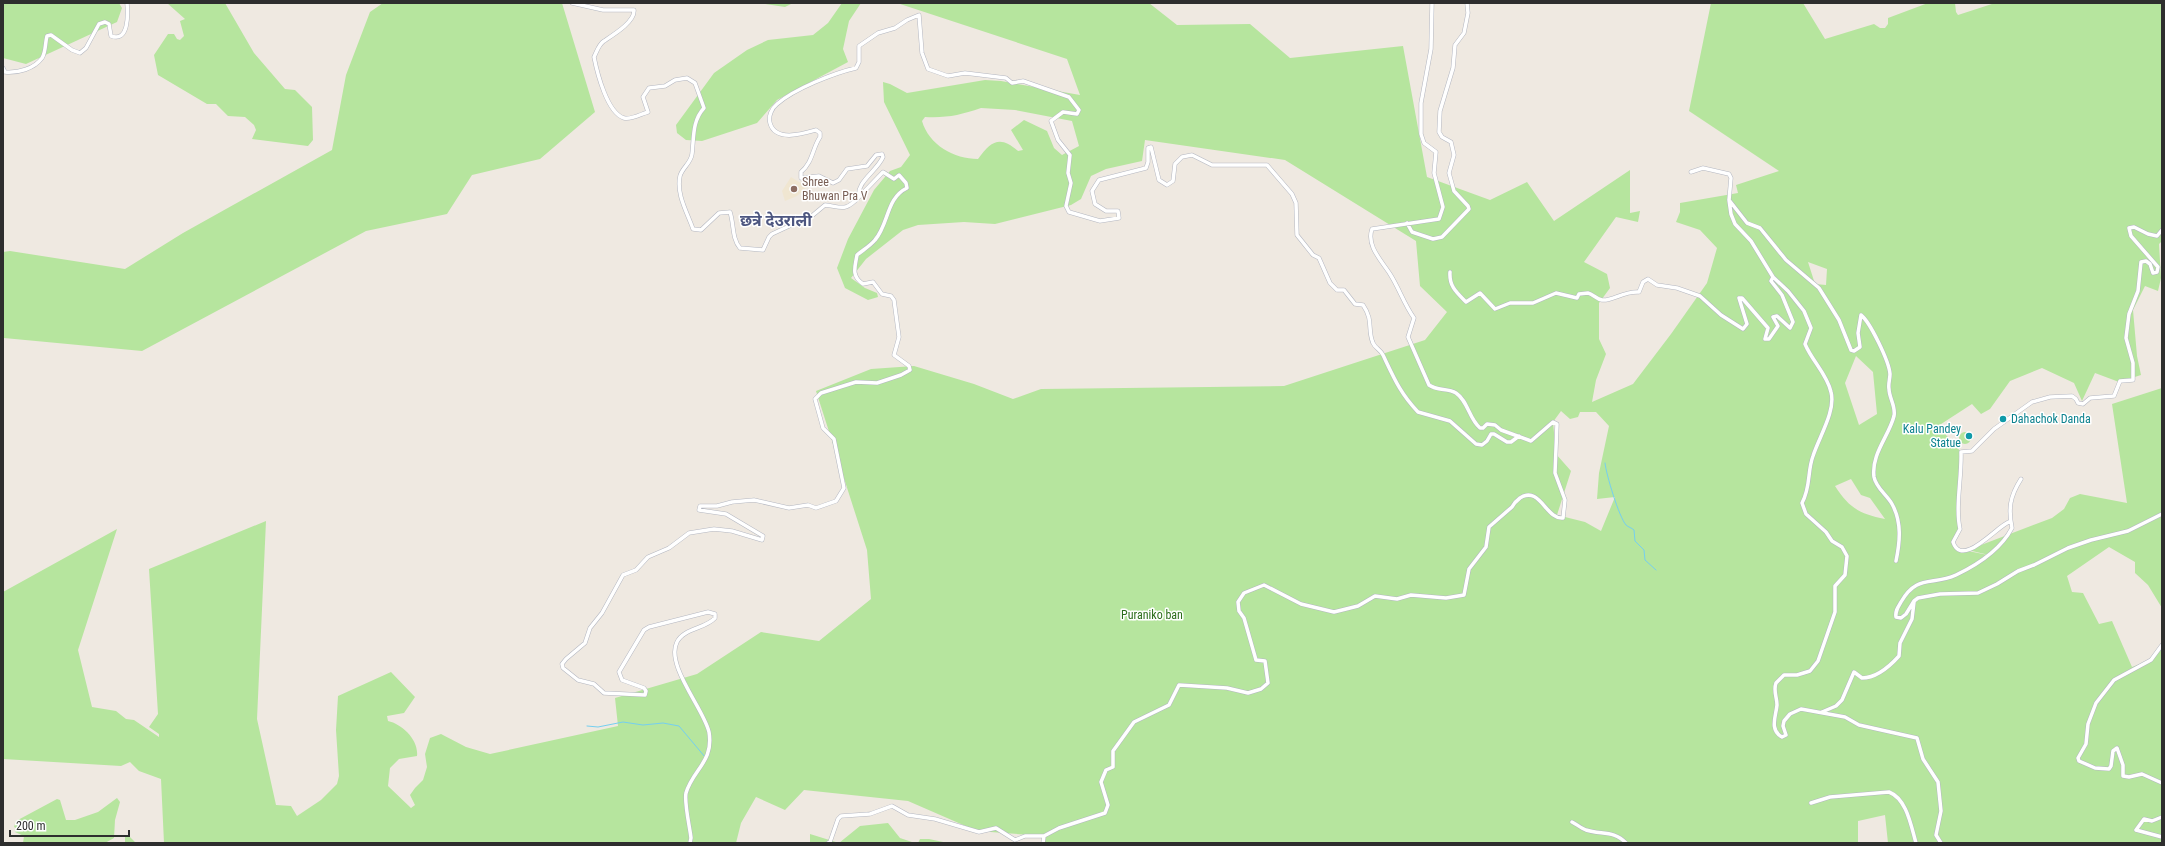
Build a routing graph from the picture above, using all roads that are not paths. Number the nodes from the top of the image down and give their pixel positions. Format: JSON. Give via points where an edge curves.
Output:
{"nodes":[{"id":1,"x":127,"y":3,"type":"edge"},
{"id":2,"x":572,"y":3,"type":"edge"},
{"id":3,"x":1432,"y":3,"type":"edge"},
{"id":4,"x":1467,"y":3,"type":"edge"},
{"id":5,"x":3,"y":68,"type":"edge"},
{"id":6,"x":1691,"y":172,"type":"dead end"},
{"id":7,"x":859,"y":197,"type":"junction"},
{"id":8,"x":1729,"y":200,"type":"junction"},
{"id":9,"x":1407,"y":223,"type":"junction"},
{"id":10,"x":2162,"y":230,"type":"edge"},
{"id":11,"x":1450,"y":272,"type":"dead end"},
{"id":12,"x":1773,"y":278,"type":"junction"},
{"id":13,"x":1519,"y":436,"type":"junction"},
{"id":14,"x":2021,"y":479,"type":"dead end"},
{"id":15,"x":2162,"y":514,"type":"edge"},
{"id":16,"x":2009,"y":522,"type":"junction"},
{"id":17,"x":1896,"y":561,"type":"dead end"},
{"id":18,"x":1914,"y":601,"type":"junction"},
{"id":19,"x":2162,"y":645,"type":"edge"},
{"id":20,"x":1822,"y":712,"type":"junction"},
{"id":21,"x":2162,"y":783,"type":"edge"},
{"id":22,"x":1811,"y":803,"type":"dead end"},
{"id":23,"x":2162,"y":817,"type":"edge"},
{"id":24,"x":1572,"y":822,"type":"dead end"},
{"id":25,"x":1044,"y":836,"type":"junction"},
{"id":26,"x":2162,"y":837,"type":"edge"},
{"id":27,"x":690,"y":843,"type":"edge"},
{"id":28,"x":828,"y":843,"type":"edge"},
{"id":29,"x":1043,"y":843,"type":"edge"},
{"id":30,"x":1626,"y":843,"type":"edge"},
{"id":31,"x":1916,"y":843,"type":"edge"},
{"id":32,"x":1941,"y":843,"type":"edge"}],
"edges":[{"from":1,"to":5,"type":"street","via":[[125,32],[121,36],[111,36],[109,24],[99,24],[86,48],[80,53],[51,34],[47,36],[42,58],[34,65],[16,73],[5,72]]},
{"from":2,"to":7,"type":"street","via":[[603,10],[634,10],[628,23],[612,38],[604,41],[594,57],[609,104],[615,113],[623,118],[630,118],[648,112],[644,96],[649,88],[665,86],[682,78],[695,83],[704,108],[698,114],[692,138],[692,155],[680,175],[680,197],[694,229],[701,230],[719,213],[730,212],[734,226],[734,242],[740,248],[763,250],[769,237],[813,215],[825,205],[840,209]]},
{"from":3,"to":9,"type":"street","via":[[1431,49],[1421,103],[1421,134],[1424,143],[1436,152],[1434,173],[1443,207],[1439,219]]},
{"from":4,"to":9,"type":"street","via":[[1464,33],[1455,45],[1453,68],[1440,111],[1439,132],[1451,142],[1454,155],[1449,173],[1454,191],[1469,209],[1442,237],[1433,239],[1412,232]]},
{"from":6,"to":8,"type":"street","via":[[1703,168],[1729,174]]},
{"from":7,"to":13,"type":"street","via":[[860,186],[881,163],[884,157],[882,154],[876,155],[867,166],[847,169],[833,183],[819,176],[804,179],[801,178],[801,172],[811,162],[820,133],[816,130],[780,135],[771,128],[769,120],[777,104],[787,97],[836,73],[856,68],[859,62],[859,46],[878,33],[895,28],[919,15],[922,53],[928,69],[948,76],[965,73],[1006,78],[1012,83],[1023,81],[1068,97],[1079,110],[1077,114],[1063,112],[1051,121],[1058,140],[1070,154],[1068,174],[1071,183],[1066,206],[1069,212],[1100,221],[1119,218],[1118,211],[1106,211],[1095,204],[1092,191],[1099,180],[1146,168],[1148,148],[1151,147],[1159,180],[1168,185],[1173,181],[1175,164],[1182,157],[1192,155],[1212,164],[1267,165],[1292,194],[1296,203],[1297,235],[1312,255],[1319,258],[1330,283],[1337,290],[1344,290],[1354,304],[1363,305],[1369,314],[1374,345],[1382,354],[1401,393],[1410,404],[1418,412],[1450,422],[1476,444],[1482,445],[1487,442],[1491,434],[1507,442]]},
{"from":7,"to":27,"type":"street","via":[[882,172],[894,179],[900,175],[906,183],[907,188],[898,192],[889,207],[885,223],[874,240],[857,255],[854,274],[863,284],[873,282],[882,294],[891,296],[894,300],[899,337],[894,355],[909,366],[910,370],[877,383],[856,382],[821,393],[815,399],[823,428],[834,439],[844,488],[836,501],[816,508],[808,505],[789,508],[754,500],[700,506],[699,510],[726,514],[745,524],[763,536],[762,540],[732,531],[714,529],[689,533],[669,548],[648,557],[636,570],[623,575],[602,613],[590,628],[585,643],[562,664],[563,668],[578,680],[594,684],[604,693],[645,695],[644,688],[622,680],[619,672],[644,630],[708,612],[715,614],[710,623],[682,637],[676,648],[677,665],[706,723],[710,739],[705,762],[686,794]]},
{"from":8,"to":12,"type":"street","via":[[1735,224],[1751,241]]},
{"from":8,"to":17,"type":"street","via":[[1747,223],[1760,228],[1786,260],[1819,288],[1839,320],[1851,350],[1860,347],[1858,333],[1861,315],[1880,347],[1890,373],[1888,390],[1894,406],[1894,416],[1879,450],[1874,476],[1876,484],[1892,504],[1898,521],[1901,541]]},
{"from":9,"to":13,"type":"street","via":[[1372,230],[1370,236],[1378,259],[1390,274],[1414,318],[1408,337],[1429,385],[1456,393],[1480,428],[1491,424]]},
{"from":10,"to":16,"type":"street","via":[[2157,236],[2134,227],[2129,228],[2131,236],[2158,267],[2157,272],[2153,273],[2150,264],[2146,261],[2141,262],[2138,291],[2129,314],[2126,338],[2133,362],[2133,380],[2120,381],[2114,396],[2090,398],[2083,404],[2078,403],[2072,396],[2050,396],[2032,402],[1994,429],[1972,451],[1960,452],[1960,496],[1957,516],[1960,529],[1953,542],[1954,546],[1965,551],[1973,548]]},
{"from":11,"to":12,"type":"street","via":[[1453,288],[1466,302],[1480,293],[1495,309],[1510,303],[1533,303],[1556,293],[1577,298],[1580,294],[1588,292],[1598,298],[1609,299],[1624,293],[1639,292],[1643,282],[1648,279],[1657,285],[1677,288],[1700,296],[1721,315],[1743,329],[1747,324],[1739,298],[1742,298],[1768,328],[1765,339],[1769,339],[1778,326],[1773,317],[1777,316],[1790,328],[1793,322],[1782,295],[1771,282]]},
{"from":12,"to":20,"type":"street","via":[[1788,291],[1804,311],[1811,328],[1805,344],[1832,394],[1832,410],[1812,456],[1803,509],[1832,541],[1842,547],[1847,556],[1846,575],[1835,586],[1835,612],[1818,661],[1810,671],[1784,675],[1776,683],[1774,727],[1782,737],[1786,735],[1784,721],[1790,714],[1801,709]]},
{"from":13,"to":25,"type":"street","via":[[1531,440],[1553,422],[1557,424],[1555,473],[1565,500],[1563,518],[1551,514],[1531,495],[1513,503],[1512,507],[1489,527],[1486,547],[1469,569],[1464,595],[1446,598],[1411,595],[1397,599],[1375,596],[1358,606],[1334,612],[1301,604],[1264,586],[1244,593],[1238,602],[1239,612],[1244,618],[1256,660],[1264,662],[1268,682],[1262,689],[1248,693],[1227,688],[1179,685],[1169,705],[1134,722],[1113,751],[1113,767],[1106,770],[1101,782],[1108,806],[1105,813],[1059,828]]},
{"from":14,"to":16,"type":"street","via":[[2011,501]]},
{"from":15,"to":18,"type":"street","via":[[2128,531],[2068,548],[1978,592],[1940,594]]},
{"from":16,"to":18,"type":"street","via":[[2012,528],[1986,557],[1955,576],[1925,581],[1908,590],[1896,609],[1896,616],[1901,618],[1906,614]]},
{"from":18,"to":20,"type":"street","via":[[1912,619],[1900,643],[1899,656],[1880,672],[1870,676],[1862,678],[1854,672],[1842,700],[1836,706]]},
{"from":19,"to":21,"type":"street","via":[[2151,660],[2114,680],[2096,703],[2088,724],[2086,744],[2078,758],[2079,761],[2095,768],[2109,769],[2113,751],[2117,748],[2123,776],[2142,774]]},
{"from":20,"to":32,"type":"street","via":[[1828,716],[1845,717],[1859,725],[1917,738],[1923,759],[1938,782],[1941,811],[1936,835]]},
{"from":22,"to":31,"type":"street","via":[[1830,797],[1889,792],[1897,796],[1908,815]]},
{"from":23,"to":26,"type":"street","via":[[2152,821],[2144,820],[2136,830]]},
{"from":24,"to":30,"type":"street","via":[[1587,830],[1619,836]]},
{"from":25,"to":28,"type":"street","via":[[1034,835],[1015,840],[996,828],[979,832],[935,819],[908,815],[892,806],[870,814],[841,816]]},
{"from":25,"to":29,"type":"street"}]}
